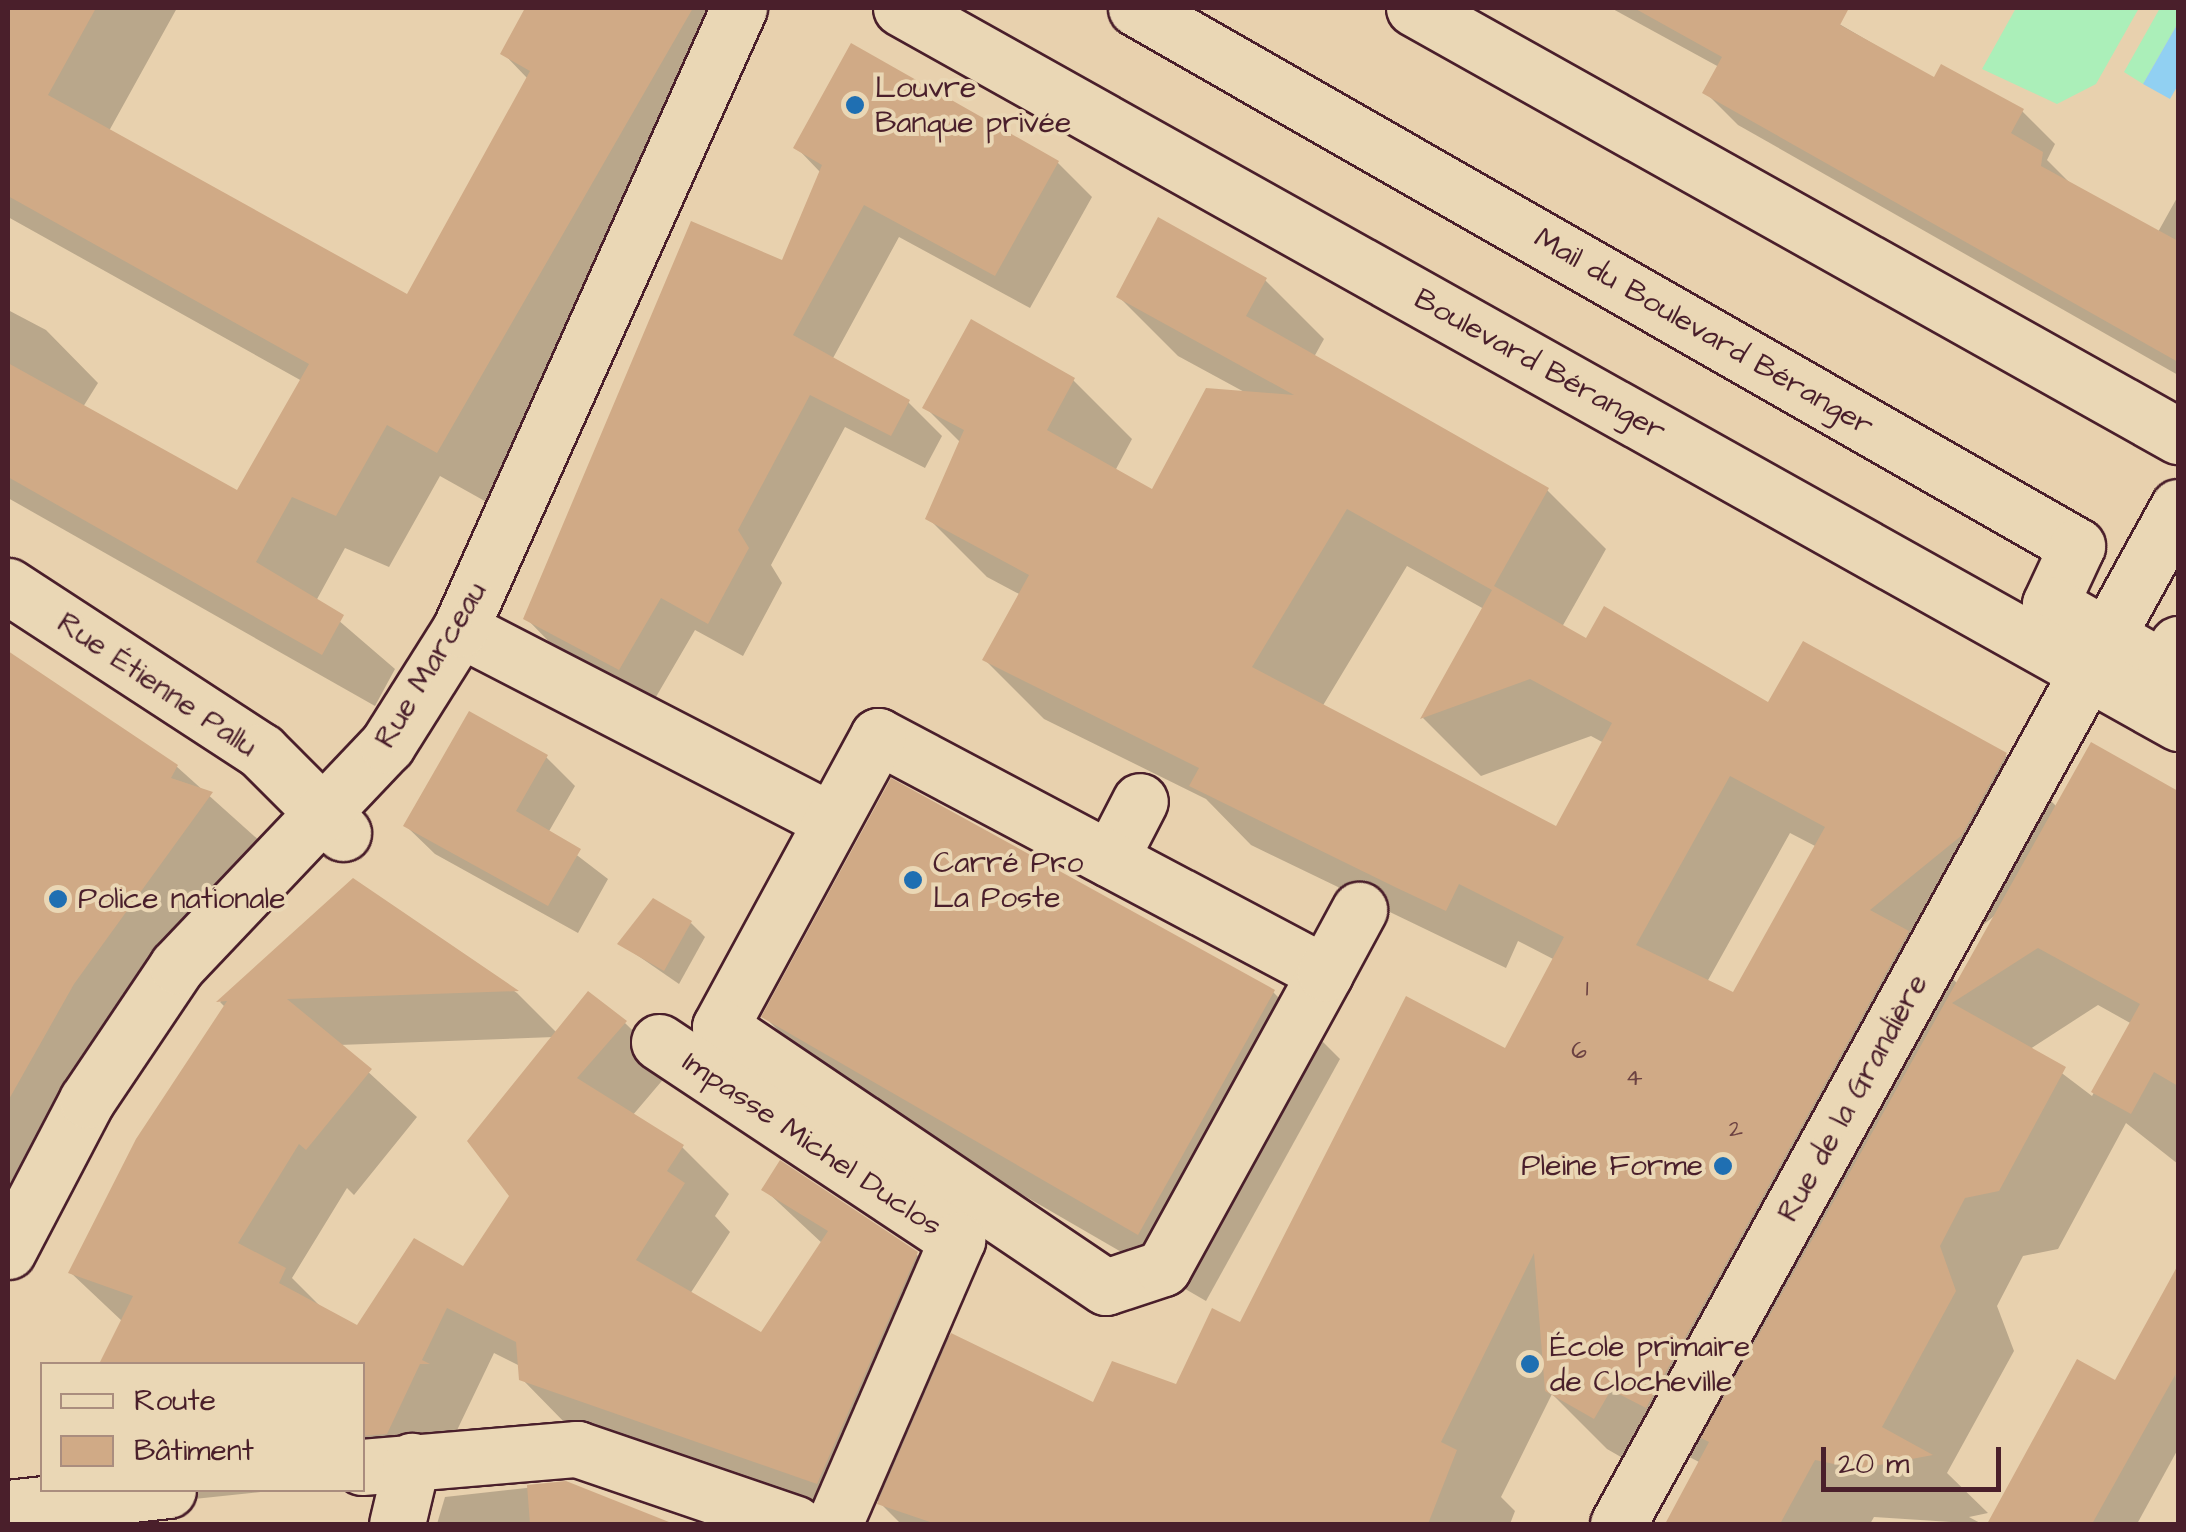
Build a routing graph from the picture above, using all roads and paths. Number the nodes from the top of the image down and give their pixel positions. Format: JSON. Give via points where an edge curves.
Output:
{"nodes":[{"id":1,"x":739,"y":8,"type":"edge"},
{"id":2,"x":902,"y":8,"type":"edge"},
{"id":3,"x":1136,"y":8,"type":"edge"},
{"id":4,"x":1414,"y":8,"type":"edge"},
{"id":5,"x":2178,"y":436,"type":"edge"},
{"id":6,"x":2178,"y":507,"type":"edge"},
{"id":7,"x":8,"y":586,"type":"edge"},
{"id":8,"x":460,"y":629,"type":"junction"},
{"id":9,"x":2178,"y":644,"type":"edge"},
{"id":10,"x":2097,"y":654,"type":"junction"},
{"id":11,"x":2178,"y":723,"type":"edge"},
{"id":12,"x":1140,"y":801,"type":"dead end"},
{"id":13,"x":830,"y":820,"type":"junction"},
{"id":14,"x":333,"y":824,"type":"junction"},
{"id":15,"x":1110,"y":859,"type":"junction"},
{"id":16,"x":1359,"y":910,"type":"dead end"},
{"id":17,"x":1325,"y":973,"type":"junction"},
{"id":18,"x":659,"y":1042,"type":"dead end"},
{"id":19,"x":8,"y":1251,"type":"edge"},
{"id":20,"x":387,"y":1464,"type":"edge"},
{"id":21,"x":150,"y":1492,"type":"edge"},
{"id":22,"x":8,"y":1508,"type":"edge"},
{"id":23,"x":397,"y":1524,"type":"edge"},
{"id":24,"x":796,"y":1524,"type":"edge"},
{"id":25,"x":834,"y":1524,"type":"edge"},
{"id":26,"x":1618,"y":1524,"type":"edge"}],
"edges":[{"from":1,"to":8,"type":"street","name":"Rue Marceau"},
{"from":2,"to":10,"type":"street","name":"Boulevard Béranger"},
{"from":3,"to":10,"type":"street","name":"Mail du Boulevard Béranger","via":[[2077,546],[2050,604]]},
{"from":4,"to":5,"type":"street"},
{"from":6,"to":10,"type":"street","name":"Rue de la Grandière"},
{"from":7,"to":14,"type":"street","name":"Rue Étienne Pallu","via":[[261,751]]},
{"from":8,"to":13,"type":"street"},
{"from":8,"to":14,"type":"street","name":"Rue Marceau"},
{"from":9,"to":10,"type":"street","name":"Mail du Boulevard Béranger","via":[[2165,669]]},
{"from":10,"to":11,"type":"street","name":"Boulevard Béranger"},
{"from":10,"to":26,"type":"street","name":"Rue de la Grandière"},
{"from":12,"to":15,"type":"street"},
{"from":13,"to":15,"type":"street","via":[[878,736]]},
{"from":13,"to":17,"type":"street","via":[[720,1027],[1106,1287],[1162,1268]]},
{"from":14,"to":19,"type":"street","name":"Rue Marceau","via":[[158,992],[86,1100]]},
{"from":15,"to":17,"type":"street"},
{"from":16,"to":17,"type":"street"},
{"from":18,"to":25,"type":"street","name":"Impasse Michel Duclos","via":[[957,1240]]},
{"from":20,"to":23,"type":"street"},
{"from":20,"to":24,"type":"street","via":[[577,1448]]},
{"from":21,"to":22,"type":"street"}]}
